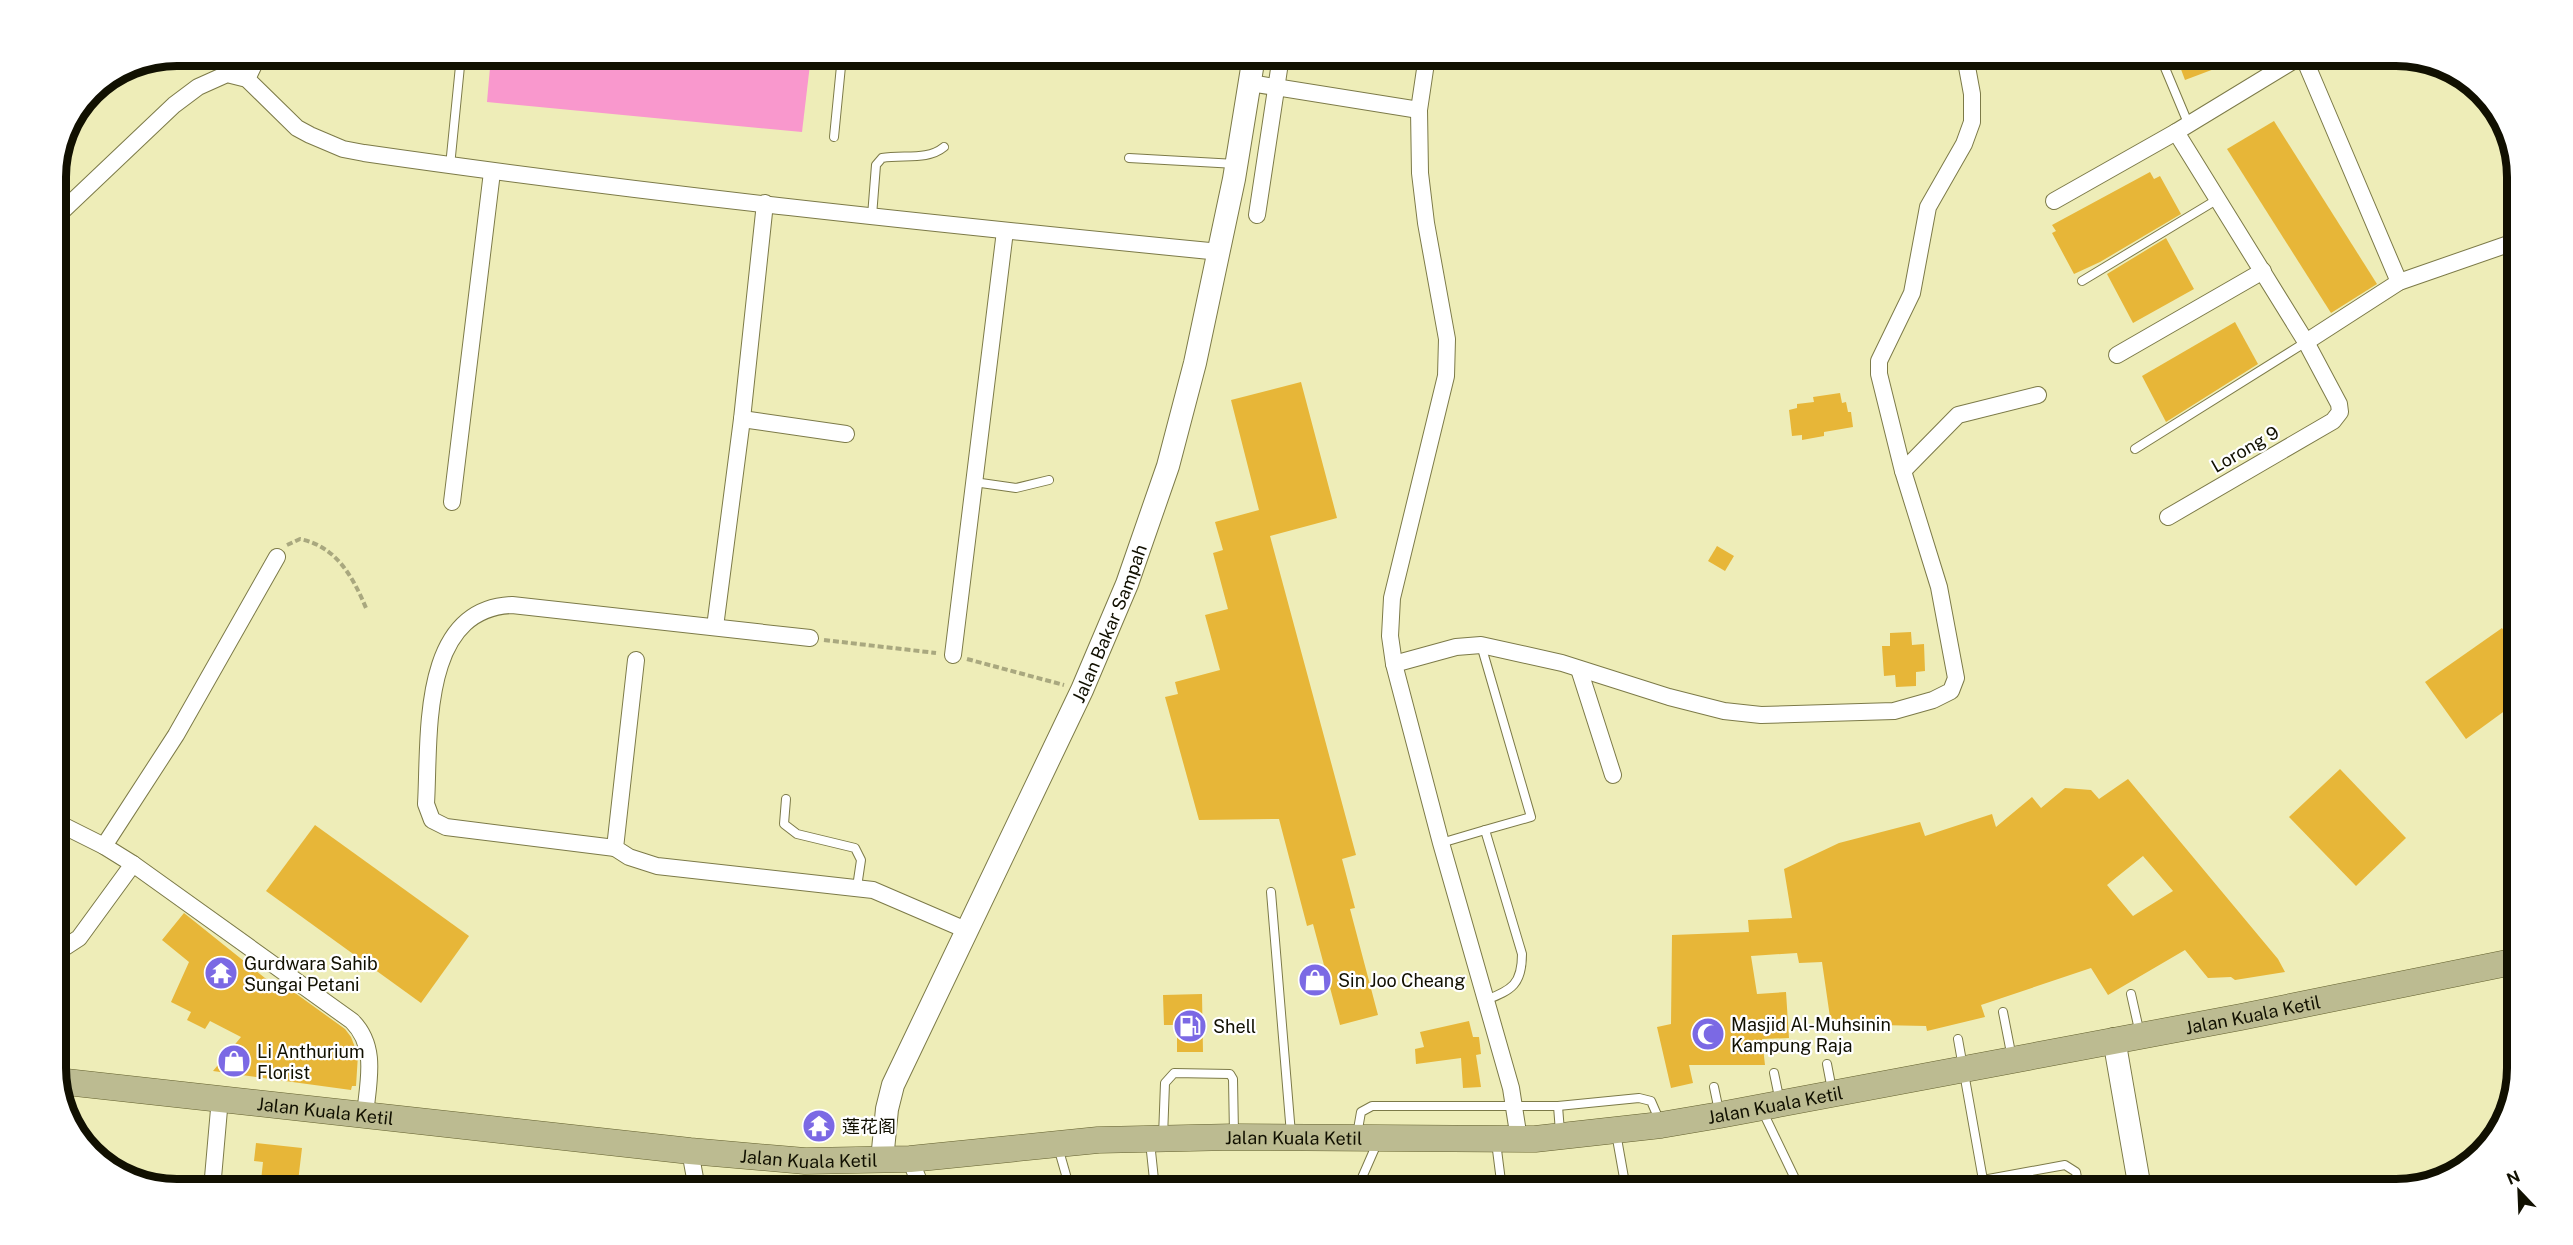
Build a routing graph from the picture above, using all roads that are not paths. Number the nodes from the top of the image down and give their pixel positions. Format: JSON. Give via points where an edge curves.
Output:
{"nodes":[{"id":1,"x":236,"y":66,"type":"edge"},
{"id":2,"x":250,"y":66,"type":"edge"},
{"id":3,"x":460,"y":66,"type":"edge"},
{"id":4,"x":841,"y":66,"type":"edge"},
{"id":5,"x":1253,"y":66,"type":"edge"},
{"id":6,"x":1279,"y":66,"type":"edge"},
{"id":7,"x":1426,"y":66,"type":"edge"},
{"id":8,"x":1967,"y":66,"type":"edge"},
{"id":9,"x":2163,"y":66,"type":"edge"},
{"id":10,"x":2285,"y":66,"type":"edge"},
{"id":11,"x":2306,"y":66,"type":"edge"},
{"id":12,"x":242,"y":77,"type":"junction"},
{"id":13,"x":1250,"y":83,"type":"junction"},
{"id":14,"x":1276,"y":87,"type":"junction"},
{"id":15,"x":1419,"y":110,"type":"junction"},
{"id":16,"x":2182,"y":127,"type":"junction"},
{"id":17,"x":834,"y":137,"type":"dead end"},
{"id":18,"x":944,"y":147,"type":"dead end"},
{"id":19,"x":1129,"y":158,"type":"dead end"},
{"id":20,"x":1237,"y":164,"type":"junction"},
{"id":21,"x":450,"y":166,"type":"junction"},
{"id":22,"x":492,"y":172,"type":"junction"},
{"id":23,"x":2218,"y":199,"type":"junction"},
{"id":24,"x":2054,"y":201,"type":"dead end"},
{"id":25,"x":765,"y":203,"type":"junction"},
{"id":26,"x":66,"y":208,"type":"edge"},
{"id":27,"x":1257,"y":215,"type":"dead end"},
{"id":28,"x":872,"y":216,"type":"junction"},
{"id":29,"x":1005,"y":231,"type":"junction"},
{"id":30,"x":2507,"y":245,"type":"edge"},
{"id":31,"x":1221,"y":252,"type":"junction"},
{"id":32,"x":2263,"y":271,"type":"junction"},
{"id":33,"x":2082,"y":281,"type":"dead end"},
{"id":34,"x":2399,"y":282,"type":"junction"},
{"id":35,"x":2306,"y":342,"type":"junction"},
{"id":36,"x":2117,"y":355,"type":"dead end"},
{"id":37,"x":2038,"y":395,"type":"dead end"},
{"id":38,"x":742,"y":418,"type":"junction"},
{"id":39,"x":846,"y":434,"type":"dead end"},
{"id":40,"x":2135,"y":449,"type":"dead end"},
{"id":41,"x":1903,"y":471,"type":"junction"},
{"id":42,"x":1050,"y":480,"type":"dead end"},
{"id":43,"x":974,"y":482,"type":"junction"},
{"id":44,"x":452,"y":502,"type":"dead end"},
{"id":45,"x":2168,"y":517,"type":"dead end"},
{"id":46,"x":277,"y":557,"type":"road end"},
{"id":47,"x":715,"y":627,"type":"junction"},
{"id":48,"x":810,"y":638,"type":"road end"},
{"id":49,"x":1481,"y":645,"type":"junction"},
{"id":50,"x":953,"y":655,"type":"road end"},
{"id":51,"x":636,"y":660,"type":"dead end"},
{"id":52,"x":1394,"y":664,"type":"junction"},
{"id":53,"x":1578,"y":669,"type":"junction"},
{"id":54,"x":1613,"y":775,"type":"dead end"},
{"id":55,"x":786,"y":799,"type":"dead end"},
{"id":56,"x":66,"y":827,"type":"edge"},
{"id":57,"x":1485,"y":830,"type":"junction"},
{"id":58,"x":1441,"y":843,"type":"junction"},
{"id":59,"x":104,"y":846,"type":"junction"},
{"id":60,"x":615,"y":848,"type":"junction"},
{"id":61,"x":133,"y":864,"type":"junction"},
{"id":62,"x":857,"y":887,"type":"junction"},
{"id":63,"x":1271,"y":892,"type":"dead end"},
{"id":64,"x":966,"y":930,"type":"junction"},
{"id":65,"x":66,"y":946,"type":"edge"},
{"id":66,"x":2507,"y":963,"type":"edge"},
{"id":67,"x":2131,"y":994,"type":"dead end"},
{"id":68,"x":1486,"y":1000,"type":"junction"},
{"id":69,"x":2003,"y":1012,"type":"dead end"},
{"id":70,"x":2140,"y":1035,"type":"junction"},
{"id":71,"x":1958,"y":1039,"type":"dead end"},
{"id":72,"x":2114,"y":1039,"type":"junction"},
{"id":73,"x":2012,"y":1059,"type":"junction"},
{"id":74,"x":1827,"y":1064,"type":"dead end"},
{"id":75,"x":1964,"y":1069,"type":"junction"},
{"id":76,"x":1774,"y":1073,"type":"dead end"},
{"id":77,"x":67,"y":1082,"type":"edge"},
{"id":78,"x":1714,"y":1086,"type":"dead end"},
{"id":79,"x":1833,"y":1093,"type":"junction"},
{"id":80,"x":220,"y":1098,"type":"junction"},
{"id":81,"x":1770,"y":1105,"type":"junction"},
{"id":82,"x":1515,"y":1106,"type":"junction"},
{"id":83,"x":1558,"y":1106,"type":"junction"},
{"id":84,"x":365,"y":1115,"type":"junction"},
{"id":85,"x":1720,"y":1115,"type":"junction"},
{"id":86,"x":1661,"y":1125,"type":"junction"},
{"id":87,"x":1616,"y":1130,"type":"junction"},
{"id":88,"x":1234,"y":1137,"type":"junction"},
{"id":89,"x":1292,"y":1137,"type":"junction"},
{"id":90,"x":1561,"y":1137,"type":"junction"},
{"id":91,"x":1156,"y":1138,"type":"junction"},
{"id":92,"x":1369,"y":1138,"type":"junction"},
{"id":93,"x":1507,"y":1140,"type":"junction"},
{"id":94,"x":1057,"y":1143,"type":"junction"},
{"id":95,"x":690,"y":1151,"type":"junction"},
{"id":96,"x":910,"y":1159,"type":"junction"},
{"id":97,"x":882,"y":1160,"type":"junction"},
{"id":98,"x":213,"y":1179,"type":"edge"},
{"id":99,"x":695,"y":1179,"type":"edge"},
{"id":100,"x":918,"y":1179,"type":"edge"},
{"id":101,"x":1067,"y":1179,"type":"edge"},
{"id":102,"x":1155,"y":1179,"type":"edge"},
{"id":103,"x":1360,"y":1179,"type":"edge"},
{"id":104,"x":1503,"y":1179,"type":"edge"},
{"id":105,"x":1624,"y":1179,"type":"edge"},
{"id":106,"x":1796,"y":1179,"type":"edge"},
{"id":107,"x":1983,"y":1179,"type":"edge"},
{"id":108,"x":1988,"y":1179,"type":"edge"},
{"id":109,"x":2077,"y":1179,"type":"edge"},
{"id":110,"x":2138,"y":1179,"type":"edge"}],
"edges":[{"from":1,"to":12,"type":"street"},
{"from":2,"to":12,"type":"street"},
{"from":3,"to":21,"type":"lane"},
{"from":4,"to":17,"type":"lane"},
{"from":5,"to":13,"type":"main road","name":"Jalan Bakar Sampah"},
{"from":6,"to":14,"type":"street"},
{"from":7,"to":15,"type":"street"},
{"from":8,"to":41,"type":"street","via":[[1972,122],[1964,144],[1928,207],[1912,293],[1879,361]]},
{"from":9,"to":16,"type":"lane"},
{"from":10,"to":16,"type":"street"},
{"from":11,"to":34,"type":"street"},
{"from":12,"to":21,"type":"street","via":[[297,128],[324,143]]},
{"from":12,"to":26,"type":"street","via":[[227,74],[213,78],[174,105]]},
{"from":13,"to":14,"type":"street"},
{"from":13,"to":20,"type":"main road","name":"Jalan Bakar Sampah"},
{"from":14,"to":15,"type":"street"},
{"from":14,"to":27,"type":"street"},
{"from":15,"to":52,"type":"street","via":[[1420,173],[1447,339],[1446,376],[1392,598],[1390,636]]},
{"from":16,"to":23,"type":"street"},
{"from":16,"to":24,"type":"street"},
{"from":18,"to":28,"type":"lane","via":[[926,156],[882,158],[876,165]]},
{"from":19,"to":20,"type":"lane"},
{"from":20,"to":31,"type":"main road","name":"Jalan Bakar Sampah"},
{"from":21,"to":22,"type":"street"},
{"from":22,"to":25,"type":"street"},
{"from":22,"to":44,"type":"street"},
{"from":23,"to":32,"type":"street"},
{"from":23,"to":33,"type":"lane"},
{"from":25,"to":28,"type":"street"},
{"from":25,"to":38,"type":"street"},
{"from":28,"to":29,"type":"street"},
{"from":29,"to":31,"type":"street"},
{"from":29,"to":43,"type":"street"},
{"from":30,"to":34,"type":"street"},
{"from":31,"to":64,"type":"main road","name":"Jalan Bakar Sampah","via":[[1168,466],[1127,584],[1082,690]]},
{"from":32,"to":35,"type":"street"},
{"from":32,"to":36,"type":"street"},
{"from":34,"to":35,"type":"street"},
{"from":35,"to":40,"type":"lane"},
{"from":35,"to":45,"type":"street","name":"Lorong 9","via":[[2339,404],[2340,412],[2333,421]]},
{"from":37,"to":41,"type":"street","via":[[1958,415]]},
{"from":38,"to":39,"type":"street"},
{"from":38,"to":47,"type":"street"},
{"from":41,"to":53,"type":"street","via":[[1939,587],[1956,678],[1951,691],[1894,711],[1761,716],[1680,700]]},
{"from":42,"to":43,"type":"lane","via":[[1016,488]]},
{"from":43,"to":50,"type":"street"},
{"from":46,"to":59,"type":"street","via":[[176,735]]},
{"from":47,"to":48,"type":"street"},
{"from":47,"to":60,"type":"street","via":[[496,605],[465,620],[444,651],[437,673],[431,724],[426,804],[432,820],[447,827]]},
{"from":49,"to":52,"type":"street","via":[[1456,647]]},
{"from":49,"to":53,"type":"street"},
{"from":49,"to":57,"type":"lane","via":[[1531,817]]},
{"from":51,"to":60,"type":"street"},
{"from":52,"to":58,"type":"street"},
{"from":53,"to":54,"type":"street"},
{"from":55,"to":62,"type":"lane","via":[[784,824],[797,834],[855,848],[861,860]]},
{"from":56,"to":59,"type":"street"},
{"from":57,"to":58,"type":"lane"},
{"from":57,"to":68,"type":"lane","via":[[1522,954],[1516,984]]},
{"from":58,"to":68,"type":"street"},
{"from":59,"to":61,"type":"street"},
{"from":60,"to":62,"type":"street","via":[[657,866]]},
{"from":61,"to":65,"type":"street","via":[[79,938]]},
{"from":61,"to":84,"type":"street","via":[[361,1030],[370,1061]]},
{"from":62,"to":64,"type":"street","via":[[895,898]]},
{"from":63,"to":89,"type":"lane"},
{"from":64,"to":97,"type":"main road","name":"Jalan Bakar Sampah","via":[[893,1084]]},
{"from":66,"to":70,"type":"main road","name":"Jalan Kuala Ketil"},
{"from":67,"to":70,"type":"lane"},
{"from":68,"to":82,"type":"street"},
{"from":69,"to":73,"type":"lane"},
{"from":70,"to":72,"type":"main road","name":"Jalan Kuala Ketil"},
{"from":71,"to":75,"type":"lane"},
{"from":72,"to":73,"type":"main road","name":"Jalan Kuala Ketil"},
{"from":72,"to":110,"type":"main road"},
{"from":73,"to":75,"type":"main road","name":"Jalan Kuala Ketil"},
{"from":74,"to":79,"type":"lane"},
{"from":75,"to":79,"type":"main road","name":"Jalan Kuala Ketil"},
{"from":75,"to":107,"type":"lane"},
{"from":76,"to":81,"type":"lane"},
{"from":77,"to":80,"type":"main road","name":"Jalan Kuala Ketil"},
{"from":78,"to":85,"type":"lane"},
{"from":79,"to":81,"type":"main road","name":"Jalan Kuala Ketil"},
{"from":80,"to":84,"type":"main road","name":"Jalan Kuala Ketil"},
{"from":80,"to":98,"type":"street"},
{"from":81,"to":85,"type":"main road","name":"Jalan Kuala Ketil"},
{"from":81,"to":106,"type":"lane"},
{"from":82,"to":83,"type":"lane"},
{"from":82,"to":92,"type":"lane","via":[[1372,1106],[1361,1112]]},
{"from":82,"to":93,"type":"street"},
{"from":83,"to":86,"type":"lane","via":[[1639,1098],[1651,1101]]},
{"from":83,"to":90,"type":"lane"},
{"from":84,"to":95,"type":"main road","name":"Jalan Kuala Ketil"},
{"from":85,"to":86,"type":"main road","name":"Jalan Kuala Ketil"},
{"from":86,"to":87,"type":"main road","name":"Jalan Kuala Ketil"},
{"from":87,"to":90,"type":"main road","name":"Jalan Kuala Ketil"},
{"from":87,"to":105,"type":"lane"},
{"from":88,"to":89,"type":"main road","name":"Jalan Kuala Ketil"},
{"from":88,"to":91,"type":"main road","name":"Jalan Kuala Ketil"},
{"from":88,"to":91,"type":"lane","via":[[1233,1079],[1224,1072],[1174,1073],[1168,1077]]},
{"from":89,"to":92,"type":"main road","name":"Jalan Kuala Ketil"},
{"from":90,"to":93,"type":"main road","name":"Jalan Kuala Ketil"},
{"from":91,"to":94,"type":"main road","name":"Jalan Kuala Ketil"},
{"from":91,"to":102,"type":"lane"},
{"from":92,"to":93,"type":"main road","name":"Jalan Kuala Ketil"},
{"from":92,"to":103,"type":"lane"},
{"from":93,"to":104,"type":"lane"},
{"from":94,"to":96,"type":"main road","name":"Jalan Kuala Ketil"},
{"from":94,"to":101,"type":"lane"},
{"from":95,"to":97,"type":"main road","name":"Jalan Kuala Ketil","via":[[805,1161]]},
{"from":95,"to":99,"type":"street"},
{"from":96,"to":97,"type":"main road","name":"Jalan Kuala Ketil"},
{"from":96,"to":100,"type":"street"},
{"from":108,"to":109,"type":"lane","via":[[2065,1165],[2076,1172]]}]}
